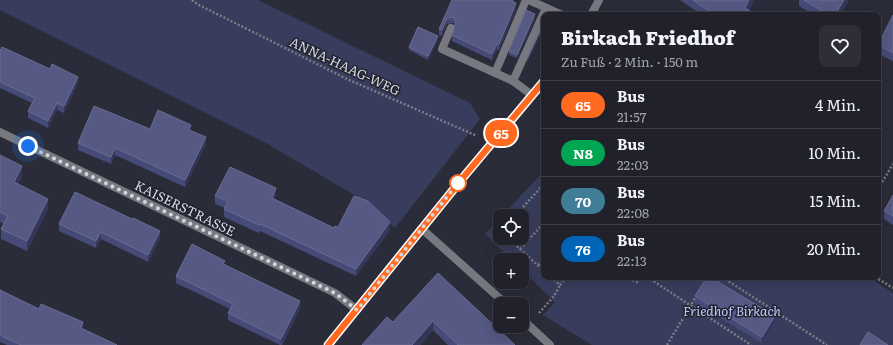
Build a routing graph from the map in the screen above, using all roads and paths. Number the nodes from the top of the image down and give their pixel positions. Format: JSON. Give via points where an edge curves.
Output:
{"nodes":[{"id":1,"x":192,"y":0,"type":"edge"},
{"id":2,"x":528,"y":0,"type":"edge"},
{"id":3,"x":599,"y":0,"type":"edge"},
{"id":4,"x":546,"y":8,"type":"junction"},
{"id":5,"x":544,"y":12,"type":"edge"},
{"id":6,"x":555,"y":12,"type":"edge"},
{"id":7,"x":593,"y":12,"type":"edge"},
{"id":8,"x":541,"y":19,"type":"edge"},
{"id":9,"x":451,"y":28,"type":"dead end"},
{"id":10,"x":495,"y":72,"type":"junction"},
{"id":11,"x":513,"y":81,"type":"junction"},
{"id":12,"x":541,"y":84,"type":"edge"},
{"id":13,"x":532,"y":95,"type":"junction"},
{"id":14,"x":0,"y":132,"type":"edge"},
{"id":15,"x":492,"y":143,"type":"junction"},
{"id":16,"x":893,"y":164,"type":"edge"},
{"id":17,"x":881,"y":184,"type":"edge"},
{"id":18,"x":541,"y":187,"type":"edge"},
{"id":19,"x":521,"y":209,"type":"edge"},
{"id":20,"x":541,"y":226,"type":"edge"},
{"id":21,"x":422,"y":229,"type":"junction"},
{"id":22,"x":516,"y":245,"type":"edge"},
{"id":23,"x":520,"y":249,"type":"junction"},
{"id":24,"x":541,"y":262,"type":"edge"},
{"id":25,"x":538,"y":265,"type":"junction"},
{"id":26,"x":541,"y":268,"type":"edge"},
{"id":27,"x":554,"y":280,"type":"edge"},
{"id":28,"x":564,"y":280,"type":"edge"},
{"id":29,"x":651,"y":280,"type":"edge"},
{"id":30,"x":727,"y":280,"type":"edge"},
{"id":31,"x":880,"y":280,"type":"edge"},
{"id":32,"x":560,"y":285,"type":"junction"},
{"id":33,"x":893,"y":288,"type":"edge"},
{"id":34,"x":700,"y":289,"type":"edge"},
{"id":35,"x":498,"y":297,"type":"edge"},
{"id":36,"x":690,"y":306,"type":"junction"},
{"id":37,"x":357,"y":310,"type":"junction"},
{"id":38,"x":529,"y":318,"type":"edge"},
{"id":39,"x":529,"y":326,"type":"edge"},
{"id":40,"x":328,"y":345,"type":"edge"},
{"id":41,"x":550,"y":345,"type":"edge"},
{"id":42,"x":667,"y":345,"type":"edge"},
{"id":43,"x":751,"y":345,"type":"edge"},
{"id":44,"x":827,"y":345,"type":"edge"}],
"edges":[{"from":1,"to":15,"type":"path","name":"ANNA-HAAG-WEG","via":[[347,80]]},
{"from":2,"to":4,"type":"street"},
{"from":2,"to":10,"type":"street"},
{"from":3,"to":7,"type":"street"},
{"from":4,"to":5,"type":"street"},
{"from":4,"to":6,"type":"street"},
{"from":8,"to":11,"type":"street"},
{"from":9,"to":10,"type":"street","via":[[442,49]]},
{"from":10,"to":11,"type":"street"},
{"from":11,"to":13,"type":"street"},
{"from":12,"to":13,"type":"street"},
{"from":13,"to":15,"type":"street"},
{"from":14,"to":37,"type":"street","name":"KAISERSTRASSE","via":[[335,293]]},
{"from":15,"to":21,"type":"street"},
{"from":16,"to":17,"type":"path"},
{"from":18,"to":19,"type":"path"},
{"from":20,"to":23,"type":"path"},
{"from":21,"to":35,"type":"street"},
{"from":21,"to":37,"type":"street"},
{"from":22,"to":23,"type":"path"},
{"from":23,"to":25,"type":"path"},
{"from":24,"to":25,"type":"path"},
{"from":25,"to":26,"type":"path"},
{"from":27,"to":32,"type":"path"},
{"from":28,"to":32,"type":"path"},
{"from":29,"to":36,"type":"path"},
{"from":30,"to":44,"type":"path"},
{"from":31,"to":33,"type":"path"},
{"from":32,"to":38,"type":"path","via":[[554,296]]},
{"from":34,"to":36,"type":"path"},
{"from":36,"to":42,"type":"path"},
{"from":36,"to":43,"type":"path"},
{"from":37,"to":40,"type":"street"},
{"from":39,"to":41,"type":"street"}]}
